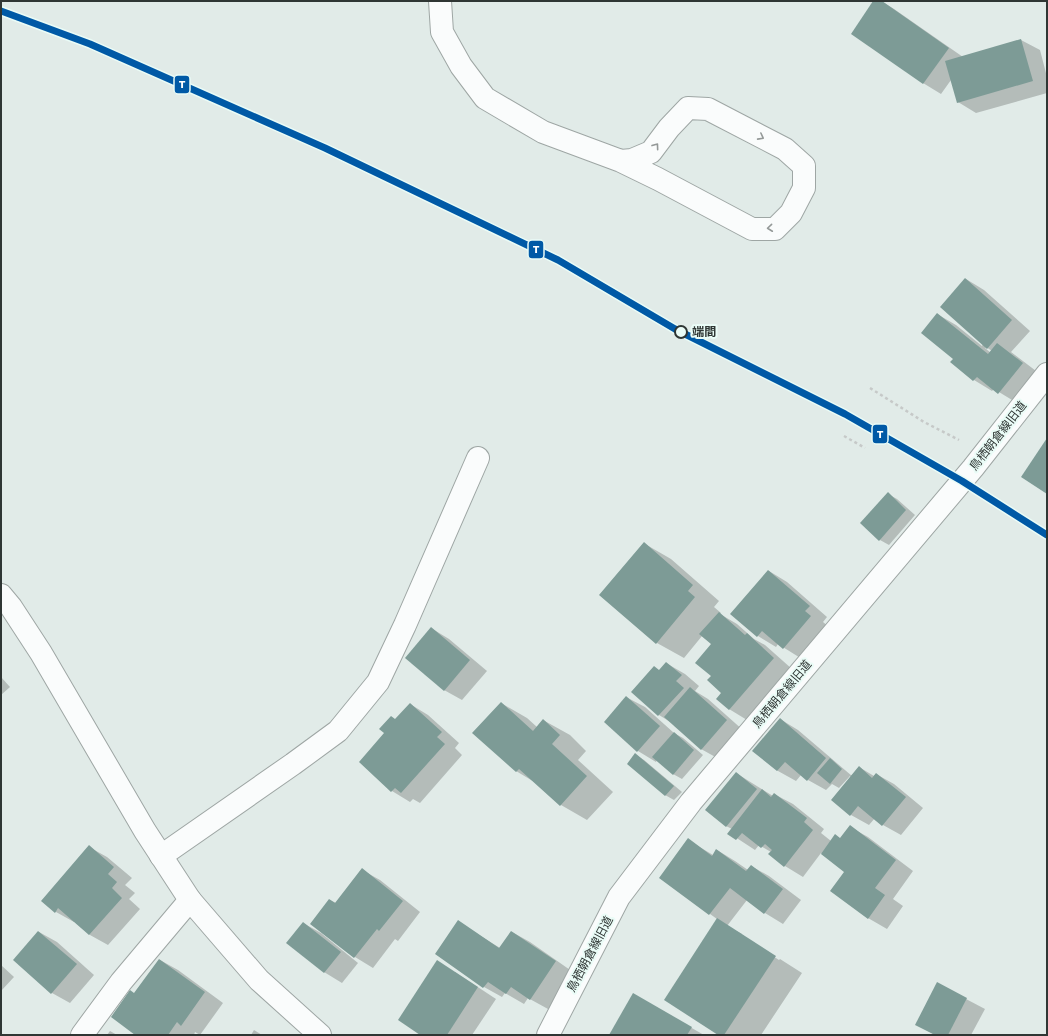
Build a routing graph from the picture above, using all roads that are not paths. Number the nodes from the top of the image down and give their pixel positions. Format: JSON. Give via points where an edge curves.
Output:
{"nodes":[{"id":1,"x":440,"y":1,"type":"edge"},
{"id":2,"x":621,"y":161,"type":"junction"},
{"id":3,"x":1047,"y":374,"type":"edge"},
{"id":4,"x":478,"y":458,"type":"dead end"},
{"id":5,"x":1,"y":595,"type":"edge"},
{"id":6,"x":161,"y":856,"type":"junction"},
{"id":7,"x":190,"y":900,"type":"junction"},
{"id":8,"x":82,"y":1035,"type":"edge"},
{"id":9,"x":320,"y":1035,"type":"edge"},
{"id":10,"x":548,"y":1035,"type":"edge"}],
"edges":[{"from":1,"to":2,"type":"street","via":[[442,32],[461,66],[485,98],[543,132]]},
{"from":2,"to":2,"type":"street","one_way":true,"via":[[632,160],[651,152],[688,108],[708,109],[785,149],[804,166],[804,188],[791,213],[776,229],[752,229]]},
{"from":3,"to":10,"type":"street","name":"鳥栖朝倉線旧道","via":[[983,456],[691,802],[620,897]]},
{"from":4,"to":6,"type":"street","via":[[378,682],[338,730]]},
{"from":5,"to":6,"type":"street","via":[[41,653]]},
{"from":6,"to":7,"type":"street"},
{"from":7,"to":8,"type":"street","via":[[121,982]]},
{"from":7,"to":9,"type":"street","via":[[259,980]]}]}
